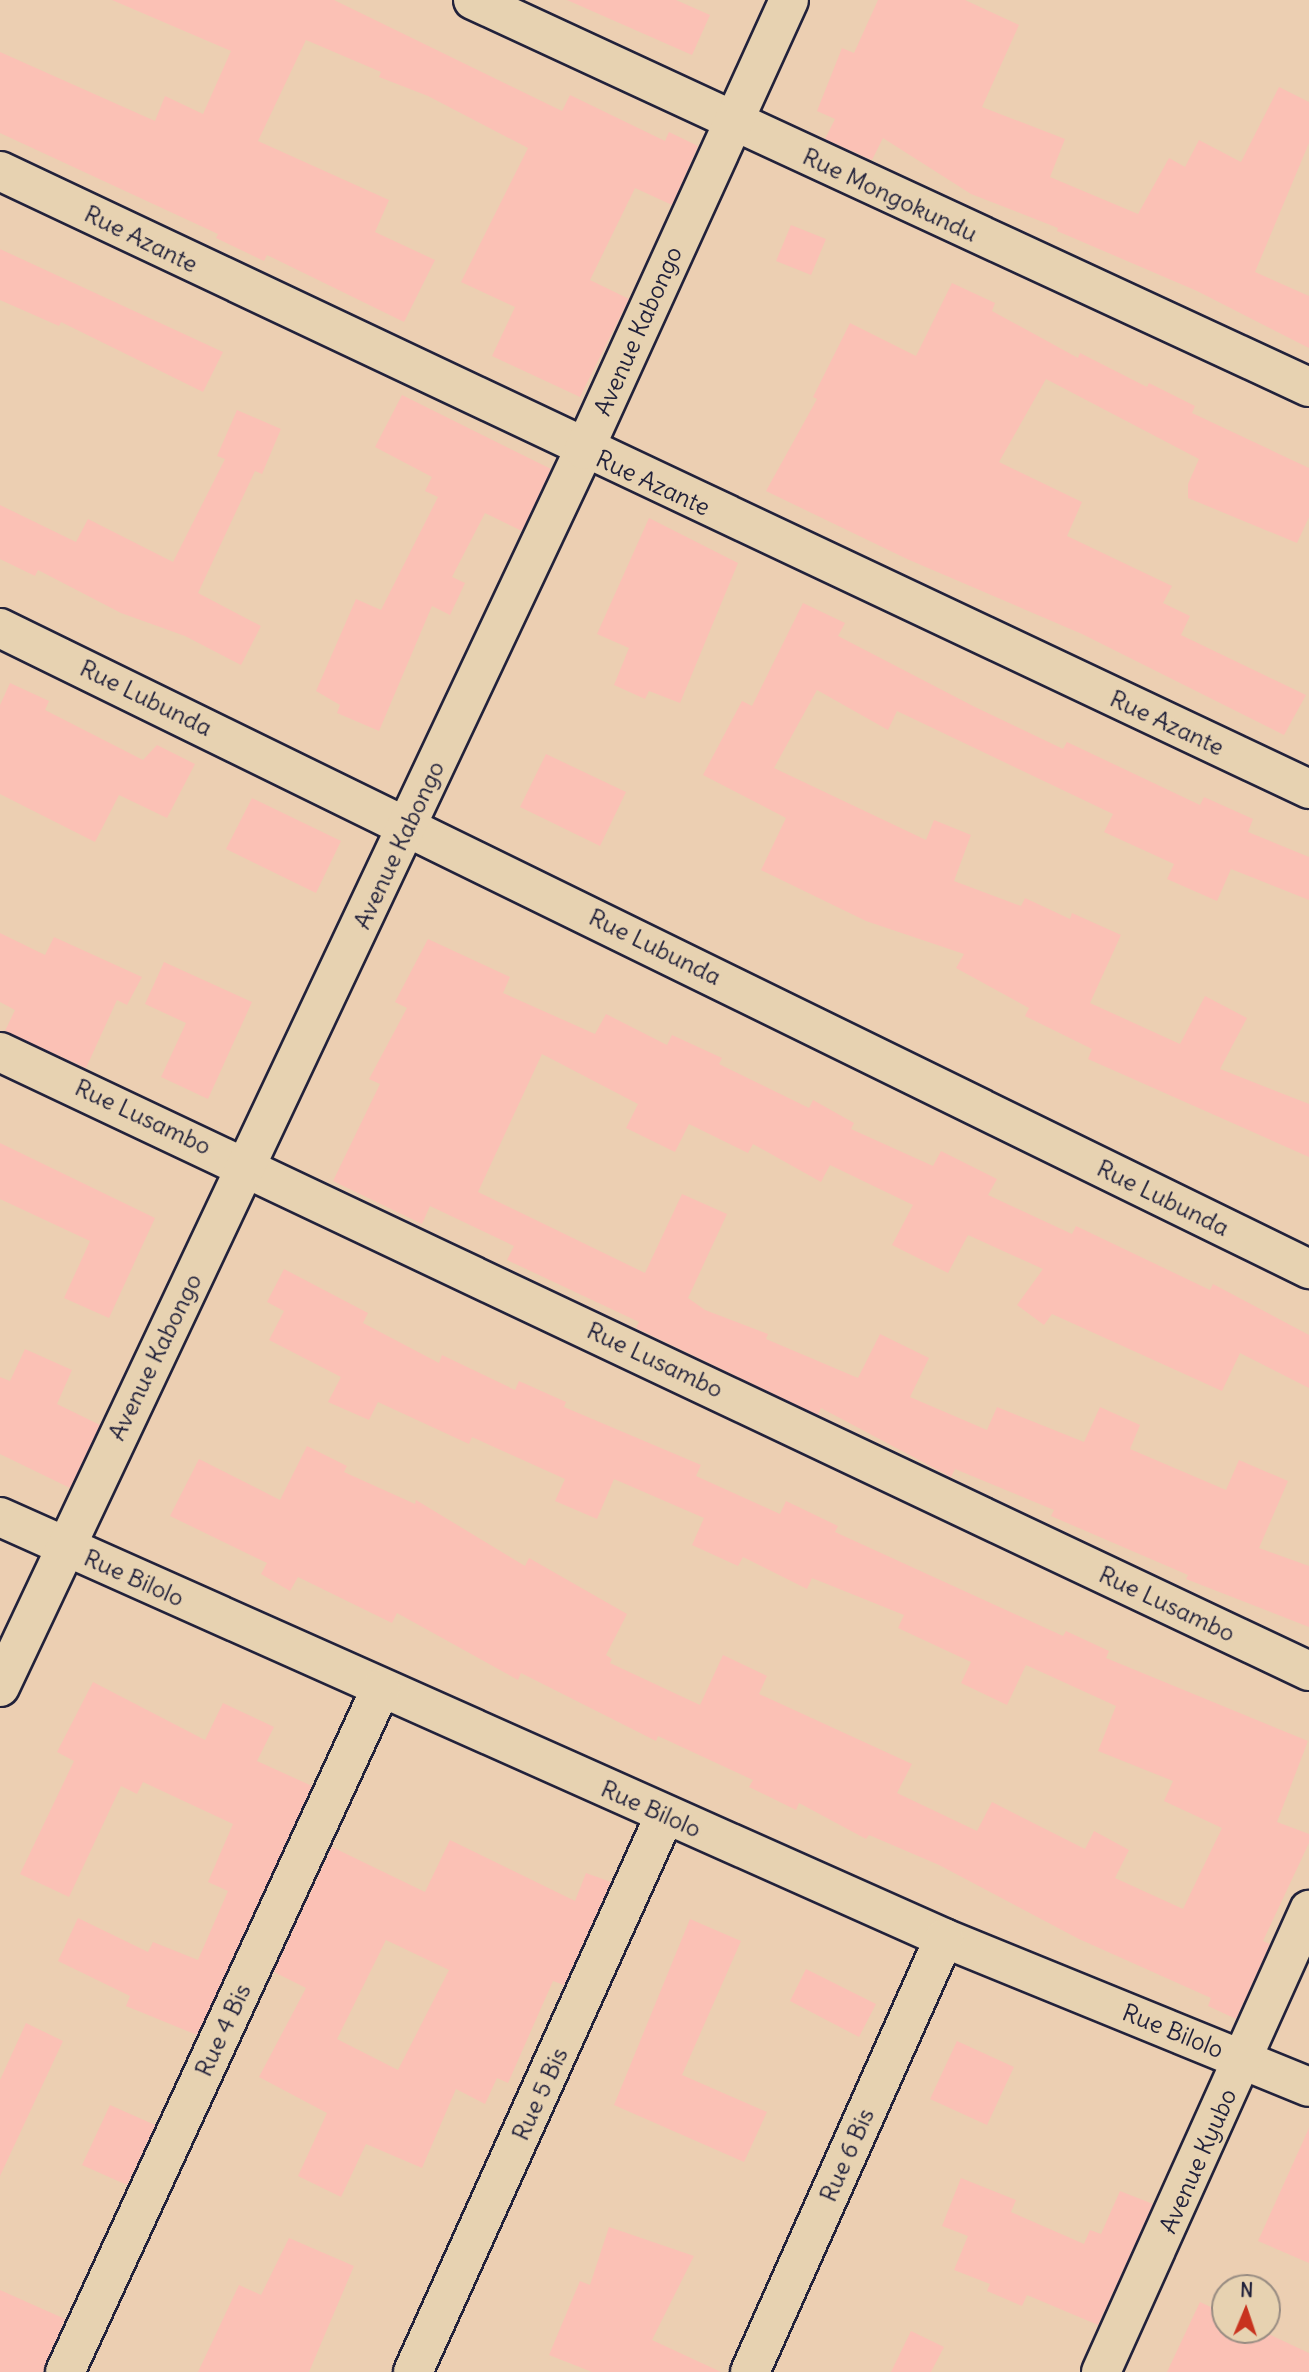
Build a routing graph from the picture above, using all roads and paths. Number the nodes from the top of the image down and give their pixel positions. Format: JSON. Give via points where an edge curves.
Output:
{"nodes":[{"id":1,"x":473,"y":0,"type":"edge"},
{"id":2,"x":789,"y":0,"type":"edge"},
{"id":3,"x":733,"y":123,"type":"junction"},
{"id":4,"x":0,"y":171,"type":"edge"},
{"id":5,"x":1309,"y":387,"type":"edge"},
{"id":6,"x":584,"y":450,"type":"junction"},
{"id":7,"x":0,"y":628,"type":"edge"},
{"id":8,"x":1309,"y":789,"type":"edge"},
{"id":9,"x":408,"y":825,"type":"junction"},
{"id":10,"x":0,"y":1052,"type":"edge"},
{"id":11,"x":247,"y":1165,"type":"junction"},
{"id":12,"x":1309,"y":1269,"type":"edge"},
{"id":13,"x":0,"y":1517,"type":"edge"},
{"id":14,"x":63,"y":1546,"type":"junction"},
{"id":15,"x":1309,"y":1671,"type":"edge"},
{"id":16,"x":0,"y":1687,"type":"edge"},
{"id":17,"x":381,"y":1688,"type":"junction"},
{"id":18,"x":664,"y":1815,"type":"junction"},
{"id":19,"x":1309,"y":1910,"type":"edge"},
{"id":20,"x":944,"y":1938,"type":"junction"},
{"id":21,"x":1244,"y":2060,"type":"junction"},
{"id":22,"x":1309,"y":2087,"type":"edge"},
{"id":23,"x":65,"y":2372,"type":"edge"},
{"id":24,"x":413,"y":2372,"type":"edge"},
{"id":25,"x":750,"y":2372,"type":"edge"},
{"id":26,"x":1101,"y":2372,"type":"edge"}],
"edges":[{"from":1,"to":3,"type":"street","name":"Rue Mongokundu"},
{"from":2,"to":3,"type":"street","name":"Avenue Kabongo"},
{"from":3,"to":5,"type":"street","name":"Rue Mongokundu"},
{"from":3,"to":6,"type":"street","name":"Avenue Kabongo"},
{"from":4,"to":6,"type":"street","name":"Rue Azante"},
{"from":6,"to":8,"type":"street","name":"Rue Azante"},
{"from":6,"to":9,"type":"street","name":"Avenue Kabongo"},
{"from":7,"to":9,"type":"street","name":"Rue Lubunda"},
{"from":9,"to":11,"type":"street","name":"Avenue Kabongo"},
{"from":9,"to":12,"type":"street","name":"Rue Lubunda"},
{"from":10,"to":11,"type":"street","name":"Rue Lusambo"},
{"from":11,"to":14,"type":"street","name":"Avenue Kabongo"},
{"from":11,"to":15,"type":"street","name":"Rue Lusambo"},
{"from":13,"to":14,"type":"street","name":"Rue Bilolo"},
{"from":14,"to":16,"type":"street","name":"Avenue Kabongo"},
{"from":14,"to":17,"type":"street","name":"Rue Bilolo"},
{"from":17,"to":18,"type":"street","name":"Rue Bilolo"},
{"from":17,"to":23,"type":"street","name":"Rue 4 Bis"},
{"from":18,"to":20,"type":"street","name":"Rue Bilolo"},
{"from":18,"to":24,"type":"street","name":"Rue 5 Bis"},
{"from":19,"to":21,"type":"street","name":"Avenue Kyubo"},
{"from":20,"to":21,"type":"street","name":"Rue Bilolo"},
{"from":20,"to":25,"type":"street","name":"Rue 6 Bis"},
{"from":21,"to":22,"type":"street","name":"Rue Bilolo"},
{"from":21,"to":26,"type":"street","name":"Avenue Kyubo"}]}
